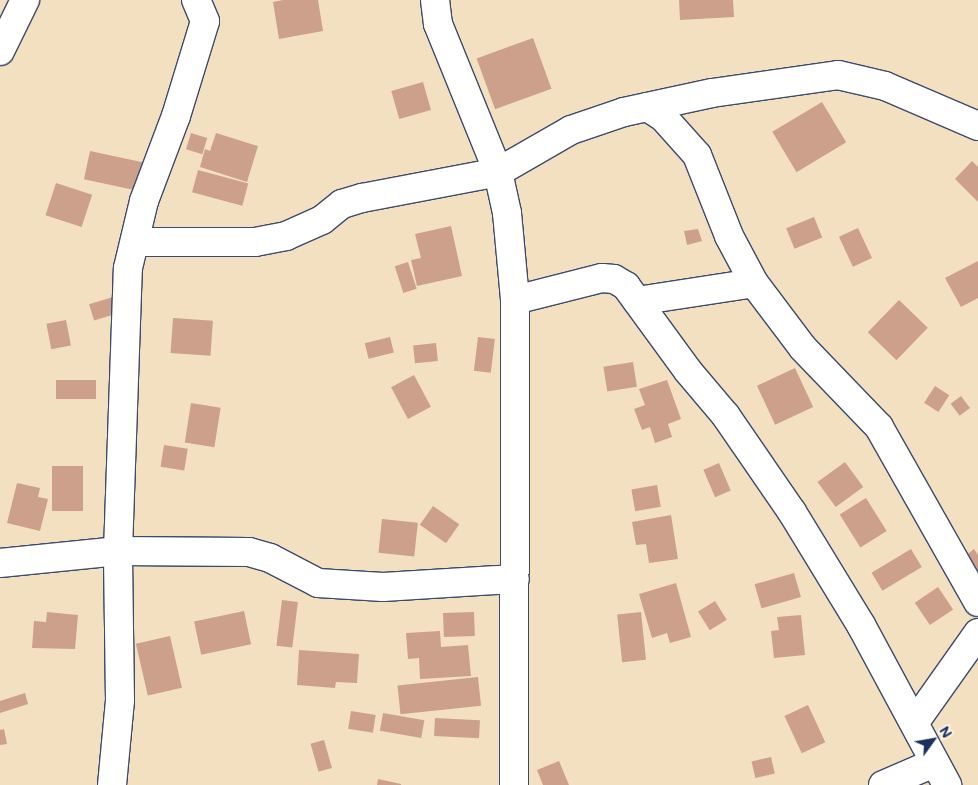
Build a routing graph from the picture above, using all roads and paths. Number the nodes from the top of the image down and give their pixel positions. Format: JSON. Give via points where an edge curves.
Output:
{"nodes":[{"id":1,"x":25,"y":0,"type":"edge"},
{"id":2,"x":196,"y":0,"type":"edge"},
{"id":3,"x":434,"y":0,"type":"edge"},
{"id":4,"x":0,"y":51,"type":"edge"},
{"id":5,"x":647,"y":107,"type":"junction"},
{"id":6,"x":978,"y":126,"type":"edge"},
{"id":7,"x":498,"y":172,"type":"junction"},
{"id":8,"x":135,"y":242,"type":"junction"},
{"id":9,"x":754,"y":283,"type":"junction"},
{"id":10,"x":515,"y":300,"type":"junction"},
{"id":11,"x":637,"y":301,"type":"junction"},
{"id":12,"x":118,"y":551,"type":"junction"},
{"id":13,"x":0,"y":563,"type":"edge"},
{"id":14,"x":514,"y":579,"type":"junction"},
{"id":15,"x":978,"y":602,"type":"edge"},
{"id":16,"x":978,"y":633,"type":"edge"},
{"id":17,"x":915,"y":722,"type":"junction"},
{"id":18,"x":941,"y":774,"type":"edge"},
{"id":19,"x":112,"y":785,"type":"edge"},
{"id":20,"x":514,"y":785,"type":"edge"},
{"id":21,"x":882,"y":785,"type":"edge"}],
"edges":[{"from":1,"to":4,"type":"street"},
{"from":2,"to":8,"type":"street","via":[[204,21],[176,116],[144,201]]},
{"from":3,"to":7,"type":"street","via":[[438,24]]},
{"from":5,"to":6,"type":"street","via":[[712,92],[838,75],[885,86]]},
{"from":5,"to":7,"type":"street","via":[[571,130]]},
{"from":5,"to":9,"type":"street","via":[[663,117],[697,156],[729,236]]},
{"from":7,"to":8,"type":"street","via":[[362,198],[342,204],[303,229],[255,242]]},
{"from":7,"to":10,"type":"street","via":[[508,213]]},
{"from":8,"to":12,"type":"street","via":[[128,268]]},
{"from":9,"to":11,"type":"street"},
{"from":9,"to":15,"type":"street","via":[[803,348],[879,427]]},
{"from":10,"to":11,"type":"street","via":[[602,278],[614,279],[626,286]]},
{"from":10,"to":14,"type":"street"},
{"from":11,"to":17,"type":"street","via":[[726,416],[792,512]]},
{"from":12,"to":13,"type":"street"},
{"from":12,"to":14,"type":"street","via":[[249,552],[270,558],[318,583],[374,587]]},
{"from":12,"to":19,"type":"street","via":[[120,700]]},
{"from":14,"to":20,"type":"street"},
{"from":16,"to":17,"type":"street"},
{"from":17,"to":18,"type":"street"},
{"from":18,"to":21,"type":"street"}]}
